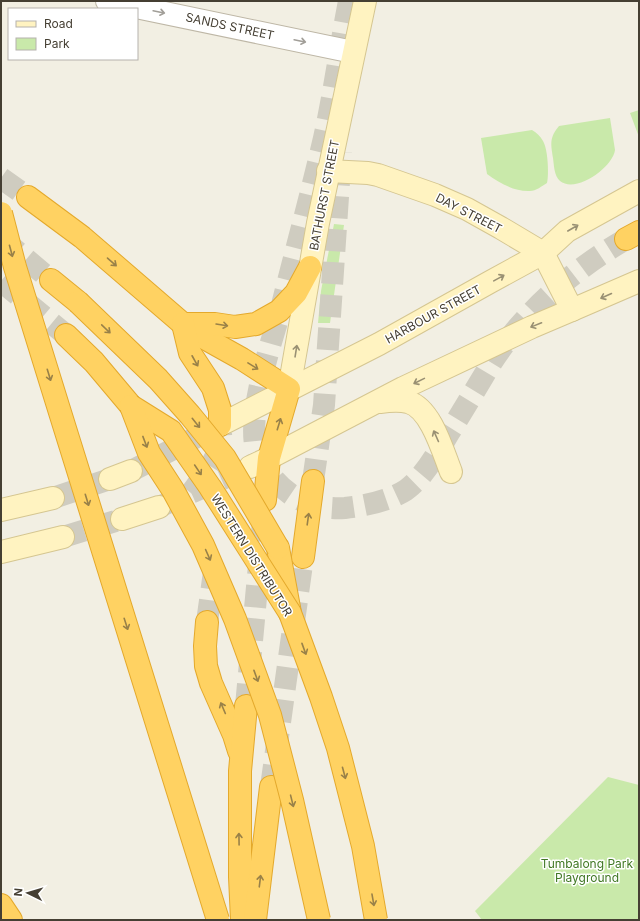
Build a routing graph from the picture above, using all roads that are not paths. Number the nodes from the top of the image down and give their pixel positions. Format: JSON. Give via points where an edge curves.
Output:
{"nodes":[{"id":1,"x":108,"y":1,"type":"edge"},
{"id":2,"x":365,"y":1,"type":"edge"},
{"id":3,"x":353,"y":52,"type":"junction"},
{"id":4,"x":328,"y":171,"type":"junction"},
{"id":5,"x":639,"y":191,"type":"edge"},
{"id":6,"x":28,"y":197,"type":"tunnel mouth"},
{"id":7,"x":1,"y":213,"type":"edge"},
{"id":8,"x":543,"y":253,"type":"junction"},
{"id":9,"x":310,"y":267,"type":"junction"},
{"id":10,"x":51,"y":280,"type":"tunnel mouth"},
{"id":11,"x":639,"y":281,"type":"edge"},
{"id":12,"x":572,"y":310,"type":"junction"},
{"id":13,"x":183,"y":324,"type":"junction"},
{"id":14,"x":66,"y":335,"type":"tunnel mouth"},
{"id":15,"x":290,"y":390,"type":"junction"},
{"id":16,"x":376,"y":402,"type":"junction"},
{"id":17,"x":131,"y":406,"type":"junction"},
{"id":18,"x":220,"y":424,"type":"joint"},
{"id":19,"x":259,"y":463,"type":"junction"},
{"id":20,"x":131,"y":471,"type":"tunnel mouth"},
{"id":21,"x":451,"y":472,"type":"dead end"},
{"id":22,"x":110,"y":479,"type":"tunnel mouth"},
{"id":23,"x":313,"y":481,"type":"tunnel mouth"},
{"id":24,"x":53,"y":498,"type":"tunnel mouth"},
{"id":25,"x":265,"y":500,"type":"tunnel mouth"},
{"id":26,"x":159,"y":507,"type":"tunnel mouth"},
{"id":27,"x":1,"y":510,"type":"edge"},
{"id":28,"x":122,"y":519,"type":"tunnel mouth"},
{"id":29,"x":64,"y":537,"type":"tunnel mouth"},
{"id":30,"x":1,"y":552,"type":"edge"},
{"id":31,"x":303,"y":557,"type":"tunnel mouth"},
{"id":32,"x":290,"y":613,"type":"junction"},
{"id":33,"x":207,"y":622,"type":"tunnel mouth"},
{"id":34,"x":246,"y":706,"type":"tunnel mouth"},
{"id":35,"x":241,"y":758,"type":"junction"},
{"id":36,"x":271,"y":787,"type":"tunnel mouth"},
{"id":37,"x":1,"y":905,"type":"edge"},
{"id":38,"x":11,"y":920,"type":"edge"},
{"id":39,"x":218,"y":920,"type":"edge"},
{"id":40,"x":242,"y":920,"type":"edge"},
{"id":41,"x":254,"y":920,"type":"edge"},
{"id":42,"x":319,"y":920,"type":"edge"},
{"id":43,"x":376,"y":920,"type":"edge"}],
"edges":[{"from":1,"to":3,"type":"street","name":"SANDS STREET","one_way":true},
{"from":2,"to":3,"type":"main road","name":"BATHURST STREET"},
{"from":3,"to":4,"type":"main road","name":"BATHURST STREET"},
{"from":4,"to":8,"type":"main road","name":"DAY STREET","via":[[368,173],[435,195],[467,209]]},
{"from":4,"to":9,"type":"main road","name":"BATHURST STREET"},
{"from":8,"to":5,"type":"main road","name":"HARBOUR STREET","one_way":true,"via":[[568,232]]},
{"from":6,"to":13,"type":"highway","one_way":true,"via":[[82,237]]},
{"from":7,"to":39,"type":"highway","one_way":true,"bridge":true,"via":[[51,384]]},
{"from":8,"to":12,"type":"main road"},
{"from":15,"to":8,"type":"main road","name":"HARBOUR STREET","one_way":true},
{"from":13,"to":9,"type":"highway","one_way":true,"via":[[235,327],[256,324],[279,311],[296,293]]},
{"from":15,"to":9,"type":"main road","name":"BATHURST STREET","one_way":true},
{"from":10,"to":32,"type":"highway","one_way":true,"bridge":true,"via":[[78,302],[158,379],[225,458],[278,548]]},
{"from":11,"to":12,"type":"main road","one_way":true},
{"from":12,"to":16,"type":"main road","one_way":true},
{"from":13,"to":15,"type":"highway","one_way":true},
{"from":13,"to":18,"type":"highway","one_way":true,"via":[[190,353],[212,388],[220,410]]},
{"from":14,"to":17,"type":"highway","name":"WESTERN DISTRIBUTOR","via":[[94,362]]},
{"from":15,"to":18,"type":"main road","name":"HARBOUR STREET"},
{"from":19,"to":15,"type":"highway","one_way":true},
{"from":16,"to":19,"type":"main road"},
{"from":21,"to":16,"type":"main road","one_way":true,"via":[[427,416],[418,407],[408,402]]},
{"from":17,"to":32,"type":"highway","name":"WESTERN DISTRIBUTOR","one_way":true,"bridge":true,"via":[[171,430]]},
{"from":17,"to":42,"type":"highway","one_way":true,"bridge":true,"via":[[149,453],[203,545],[238,626],[270,715]]},
{"from":19,"to":25,"type":"highway"},
{"from":20,"to":22,"type":"main road"},
{"from":31,"to":23,"type":"highway","one_way":true},
{"from":24,"to":27,"type":"main road"},
{"from":26,"to":28,"type":"main road"},
{"from":29,"to":30,"type":"main road"},
{"from":32,"to":43,"type":"highway","name":"WESTERN DISTRIBUTOR","one_way":true,"bridge":true,"via":[[322,697],[338,748],[363,846]]},
{"from":35,"to":33,"type":"highway","one_way":true,"via":[[206,666]]},
{"from":34,"to":35,"type":"highway"},
{"from":40,"to":35,"type":"highway","one_way":true,"via":[[239,817]]},
{"from":41,"to":36,"type":"highway","one_way":true},
{"from":37,"to":38,"type":"highway"}]}
